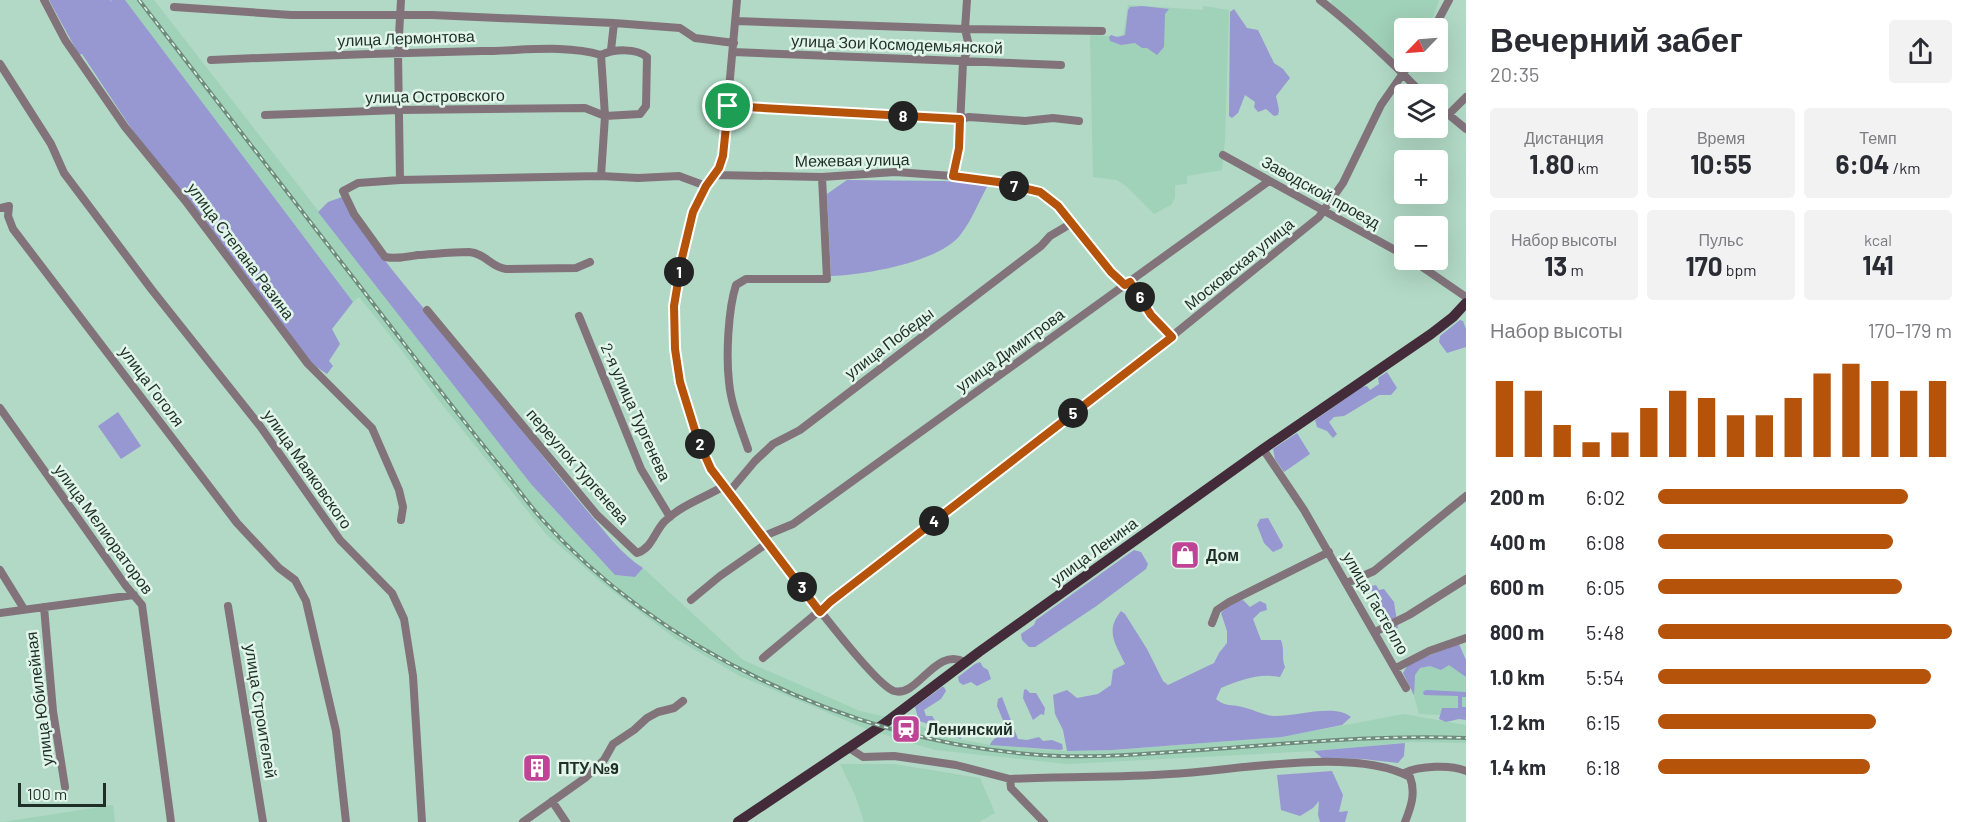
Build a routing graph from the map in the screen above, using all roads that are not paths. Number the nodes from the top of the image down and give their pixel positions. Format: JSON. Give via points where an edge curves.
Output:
{"nodes":[{"id":1,"x":44,"y":0,"type":"edge"},
{"id":2,"x":401,"y":0,"type":"edge"},
{"id":3,"x":737,"y":0,"type":"edge"},
{"id":4,"x":967,"y":0,"type":"edge"},
{"id":5,"x":1320,"y":0,"type":"edge"},
{"id":6,"x":1449,"y":0,"type":"edge"},
{"id":7,"x":174,"y":8,"type":"dead end"},
{"id":8,"x":400,"y":15,"type":"junction"},
{"id":9,"x":1439,"y":18,"type":"edge"},
{"id":10,"x":736,"y":21,"type":"junction"},
{"id":11,"x":614,"y":23,"type":"junction"},
{"id":12,"x":965,"y":29,"type":"junction"},
{"id":13,"x":1102,"y":31,"type":"dead end"},
{"id":14,"x":734,"y":48,"type":"junction"},
{"id":15,"x":611,"y":50,"type":"junction"},
{"id":16,"x":398,"y":53,"type":"junction"},
{"id":17,"x":602,"y":55,"type":"junction"},
{"id":18,"x":212,"y":60,"type":"dead end"},
{"id":19,"x":963,"y":62,"type":"junction"},
{"id":20,"x":0,"y":64,"type":"edge"},
{"id":21,"x":1060,"y":65,"type":"dead end"},
{"id":22,"x":1402,"y":73,"type":"junction"},
{"id":23,"x":1411,"y":84,"type":"edge"},
{"id":24,"x":1466,"y":97,"type":"edge"},
{"id":25,"x":728,"y":106,"type":"junction"},
{"id":26,"x":399,"y":110,"type":"junction"},
{"id":27,"x":1449,"y":114,"type":"joint"},
{"id":28,"x":265,"y":115,"type":"dead end"},
{"id":29,"x":605,"y":116,"type":"junction"},
{"id":30,"x":960,"y":119,"type":"junction"},
{"id":31,"x":1079,"y":121,"type":"dead end"},
{"id":32,"x":1466,"y":129,"type":"edge"},
{"id":33,"x":1223,"y":155,"type":"dead end"},
{"id":34,"x":716,"y":175,"type":"junction"},
{"id":35,"x":601,"y":176,"type":"junction"},
{"id":36,"x":953,"y":176,"type":"junction"},
{"id":37,"x":822,"y":177,"type":"junction"},
{"id":38,"x":400,"y":180,"type":"junction"},
{"id":39,"x":1269,"y":181,"type":"junction"},
{"id":40,"x":706,"y":186,"type":"junction"},
{"id":41,"x":0,"y":208,"type":"edge"},
{"id":42,"x":1324,"y":211,"type":"junction"},
{"id":43,"x":1072,"y":223,"type":"junction"},
{"id":44,"x":1394,"y":250,"type":"edge"},
{"id":45,"x":590,"y":262,"type":"dead end"},
{"id":46,"x":1427,"y":270,"type":"edge"},
{"id":47,"x":1128,"y":284,"type":"junction"},
{"id":48,"x":1466,"y":297,"type":"edge"},
{"id":49,"x":1466,"y":303,"type":"edge"},
{"id":50,"x":427,"y":310,"type":"dead end"},
{"id":51,"x":579,"y":316,"type":"dead end"},
{"id":52,"x":1172,"y":337,"type":"junction"},
{"id":53,"x":0,"y":408,"type":"edge"},
{"id":54,"x":748,"y":449,"type":"dead end"},
{"id":55,"x":1263,"y":449,"type":"junction"},
{"id":56,"x":727,"y":489,"type":"junction"},
{"id":57,"x":1466,"y":496,"type":"edge"},
{"id":58,"x":670,"y":517,"type":"junction"},
{"id":59,"x":401,"y":520,"type":"dead end"},
{"id":60,"x":766,"y":539,"type":"junction"},
{"id":61,"x":1329,"y":552,"type":"junction"},
{"id":62,"x":0,"y":570,"type":"edge"},
{"id":63,"x":1466,"y":579,"type":"edge"},
{"id":64,"x":1347,"y":583,"type":"junction"},
{"id":65,"x":134,"y":595,"type":"junction"},
{"id":66,"x":692,"y":600,"type":"dead end"},
{"id":67,"x":44,"y":606,"type":"junction"},
{"id":68,"x":228,"y":606,"type":"dead end"},
{"id":69,"x":24,"y":609,"type":"junction"},
{"id":70,"x":820,"y":612,"type":"junction"},
{"id":71,"x":0,"y":613,"type":"edge"},
{"id":72,"x":1212,"y":624,"type":"dead end"},
{"id":73,"x":1376,"y":632,"type":"junction"},
{"id":74,"x":1466,"y":638,"type":"edge"},
{"id":75,"x":763,"y":658,"type":"dead end"},
{"id":76,"x":965,"y":662,"type":"junction"},
{"id":77,"x":1396,"y":668,"type":"junction"},
{"id":78,"x":1406,"y":688,"type":"dead end"},
{"id":79,"x":683,"y":701,"type":"dead end"},
{"id":80,"x":849,"y":748,"type":"junction"},
{"id":81,"x":1466,"y":771,"type":"edge"},
{"id":82,"x":1404,"y":773,"type":"junction"},
{"id":83,"x":1010,"y":779,"type":"junction"},
{"id":84,"x":65,"y":787,"type":"dead end"},
{"id":85,"x":552,"y":801,"type":"junction"},
{"id":86,"x":171,"y":822,"type":"edge"},
{"id":87,"x":263,"y":822,"type":"edge"},
{"id":88,"x":346,"y":822,"type":"edge"},
{"id":89,"x":422,"y":822,"type":"edge"},
{"id":90,"x":523,"y":822,"type":"edge"},
{"id":91,"x":566,"y":822,"type":"edge"},
{"id":92,"x":738,"y":822,"type":"edge"},
{"id":93,"x":1044,"y":822,"type":"edge"},
{"id":94,"x":1405,"y":822,"type":"edge"}],
"edges":[{"from":1,"to":59,"type":"street","name":"улица Степана Разина","via":[[65,40],[125,127],[308,364],[372,428],[399,490]]},
{"from":2,"to":8,"type":"street"},
{"from":3,"to":10,"type":"street"},
{"from":4,"to":12,"type":"street"},
{"from":5,"to":22,"type":"street"},
{"from":6,"to":9,"type":"street"},
{"from":7,"to":8,"type":"street","name":"улица Зои Космодемьянской","via":[[291,15]]},
{"from":8,"to":11,"type":"street","name":"улица Зои Космодемьянской"},
{"from":8,"to":16,"type":"street"},
{"from":10,"to":12,"type":"street"},
{"from":10,"to":14,"type":"street"},
{"from":11,"to":14,"type":"street","name":"улица Зои Космодемьянской","via":[[680,28],[695,38]]},
{"from":11,"to":15,"type":"street"},
{"from":12,"to":13,"type":"street"},
{"from":12,"to":19,"type":"street","via":[[969,46]]},
{"from":14,"to":19,"type":"street","name":"улица Зои Космодемьянской"},
{"from":14,"to":25,"type":"street"},
{"from":15,"to":17,"type":"street"},
{"from":15,"to":29,"type":"street","name":"улица Островского","via":[[647,57],[646,106],[635,116]]},
{"from":16,"to":17,"type":"street","name":"улица Лермонтова","via":[[559,50]]},
{"from":16,"to":18,"type":"street","name":"улица Лермонтова"},
{"from":16,"to":26,"type":"street"},
{"from":17,"to":29,"type":"street"},
{"from":19,"to":21,"type":"street","name":"улица Зои Космодемьянской"},
{"from":19,"to":30,"type":"street"},
{"from":20,"to":89,"type":"street","name":"улица Маяковского","via":[[51,144],[64,173],[260,426],[340,540],[392,593],[404,619],[413,676]]},
{"from":22,"to":23,"type":"street"},
{"from":22,"to":42,"type":"street","name":"Московская улица"},
{"from":24,"to":27,"type":"street"},
{"from":25,"to":30,"type":"street"},
{"from":25,"to":34,"type":"street","via":[[723,156]]},
{"from":26,"to":28,"type":"street","name":"улица Островского"},
{"from":26,"to":29,"type":"street","name":"улица Островского","via":[[585,108]]},
{"from":26,"to":38,"type":"street"},
{"from":27,"to":32,"type":"street"},
{"from":29,"to":35,"type":"street"},
{"from":30,"to":31,"type":"street"},
{"from":30,"to":36,"type":"street"},
{"from":33,"to":39,"type":"street","name":"Заводской проезд"},
{"from":34,"to":37,"type":"street","name":"Межевая улица"},
{"from":34,"to":40,"type":"street"},
{"from":35,"to":38,"type":"street"},
{"from":35,"to":40,"type":"street","via":[[679,176]]},
{"from":36,"to":37,"type":"street","name":"Межевая улица","via":[[895,172]]},
{"from":36,"to":43,"type":"street","name":"Межевая улица","via":[[1040,192]]},
{"from":37,"to":54,"type":"street","via":[[827,279],[746,279],[736,285],[732,298],[729,382]]},
{"from":38,"to":45,"type":"street","via":[[358,183],[343,191],[354,214],[385,257],[470,252],[506,269],[576,268]]},
{"from":39,"to":42,"type":"street","name":"Заводской проезд"},
{"from":39,"to":47,"type":"street","name":"улица Димитрова"},
{"from":40,"to":56,"type":"street","via":[[693,212],[682,258],[674,306],[675,349],[680,382],[698,440],[711,469]]},
{"from":41,"to":88,"type":"street","name":"улица Гоголя","via":[[9,206],[13,228],[237,523],[295,580],[306,601],[336,731]]},
{"from":42,"to":44,"type":"street","name":"Заводской проезд"},
{"from":42,"to":52,"type":"street","name":"Московская улица"},
{"from":43,"to":47,"type":"street","name":"Межевая улица","via":[[1111,272]]},
{"from":43,"to":56,"type":"street","name":"улица Победы","via":[[800,430],[773,444]]},
{"from":46,"to":48,"type":"street"},
{"from":47,"to":52,"type":"street","name":"Межевая улица"},
{"from":47,"to":60,"type":"street","name":"улица Димитрова","via":[[793,524]]},
{"from":49,"to":55,"type":"main road","name":"улица Ленина","via":[[1431,334]]},
{"from":50,"to":58,"type":"street","name":"переулок Тургенева","via":[[597,515],[637,553],[650,544]]},
{"from":51,"to":58,"type":"street","name":"2-я улица Тургенева","via":[[641,469]]},
{"from":52,"to":70,"type":"street","name":"Московская улица"},
{"from":53,"to":65,"type":"street","name":"улица Мелиораторов"},
{"from":55,"to":61,"type":"street","name":"улица Гастелло"},
{"from":55,"to":76,"type":"main road","name":"улица Ленина"},
{"from":56,"to":58,"type":"street","name":"переулок Тургенева"},
{"from":56,"to":60,"type":"street"},
{"from":57,"to":64,"type":"street","via":[[1374,570]]},
{"from":60,"to":66,"type":"street","name":"улица Димитрова"},
{"from":60,"to":70,"type":"street"},
{"from":61,"to":64,"type":"street","name":"улица Гастелло"},
{"from":61,"to":72,"type":"street","name":"улица Гастелло","via":[[1229,602],[1217,610]]},
{"from":62,"to":69,"type":"street","name":"улица Юбилейная"},
{"from":63,"to":73,"type":"street"},
{"from":64,"to":73,"type":"street","name":"улица Гастелло"},
{"from":65,"to":67,"type":"street"},
{"from":65,"to":86,"type":"street","name":"улица Мелиораторов","via":[[142,605]]},
{"from":67,"to":69,"type":"street"},
{"from":67,"to":84,"type":"street","name":"улица Юбилейная","via":[[52,711]]},
{"from":68,"to":87,"type":"street","name":"улица Строителей"},
{"from":69,"to":71,"type":"street"},
{"from":70,"to":75,"type":"street","name":"Московская улица"},
{"from":70,"to":76,"type":"street","via":[[882,683],[895,691],[905,690],[946,660]]},
{"from":73,"to":77,"type":"street","name":"улица Гастелло"},
{"from":74,"to":77,"type":"street"},
{"from":76,"to":80,"type":"main road","name":"улица Ленина"},
{"from":77,"to":78,"type":"street","name":"улица Гастелло"},
{"from":79,"to":85,"type":"street","via":[[647,718],[613,744],[604,760],[585,778]]},
{"from":80,"to":83,"type":"street","via":[[863,757],[956,765]]},
{"from":80,"to":92,"type":"main road","name":"улица Ленина"},
{"from":81,"to":82,"type":"street","via":[[1431,767]]},
{"from":82,"to":83,"type":"street","via":[[1366,763],[1295,763],[1107,778]]},
{"from":82,"to":94,"type":"street","via":[[1413,785],[1413,800]]},
{"from":83,"to":93,"type":"street","via":[[1011,788]]},
{"from":85,"to":90,"type":"street"},
{"from":85,"to":91,"type":"street"}]}
